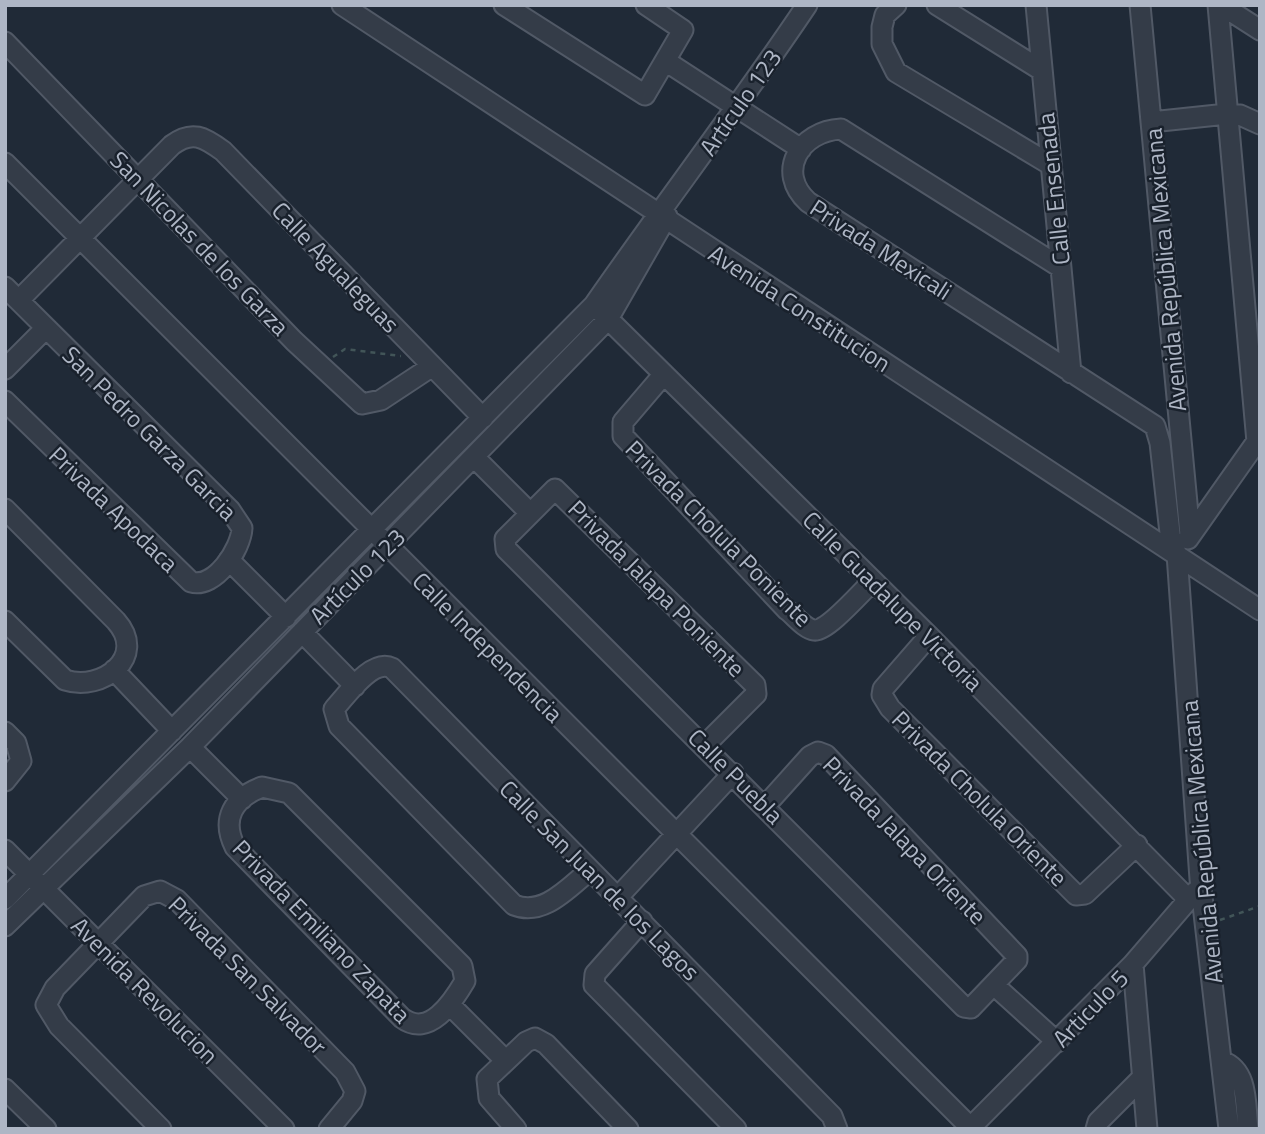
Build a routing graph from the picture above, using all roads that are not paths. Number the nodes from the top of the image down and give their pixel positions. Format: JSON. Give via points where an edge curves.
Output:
{"nodes":[{"id":1,"x":342,"y":5,"type":"edge"},
{"id":2,"x":505,"y":5,"type":"edge"},
{"id":3,"x":646,"y":5,"type":"edge"},
{"id":4,"x":807,"y":5,"type":"edge"},
{"id":5,"x":937,"y":5,"type":"edge"},
{"id":6,"x":1036,"y":5,"type":"edge"},
{"id":7,"x":1140,"y":5,"type":"edge"},
{"id":8,"x":1220,"y":5,"type":"edge"},
{"id":9,"x":884,"y":8,"type":"edge"},
{"id":10,"x":1260,"y":30,"type":"edge"},
{"id":11,"x":5,"y":42,"type":"edge"},
{"id":12,"x":667,"y":62,"type":"junction"},
{"id":13,"x":1041,"y":70,"type":"junction"},
{"id":14,"x":738,"y":109,"type":"junction"},
{"id":15,"x":1227,"y":114,"type":"junction"},
{"id":16,"x":1151,"y":122,"type":"junction"},
{"id":17,"x":1260,"y":124,"type":"edge"},
{"id":18,"x":801,"y":149,"type":"junction"},
{"id":19,"x":5,"y":163,"type":"edge"},
{"id":20,"x":1051,"y":165,"type":"junction"},
{"id":21,"x":139,"y":179,"type":"junction"},
{"id":22,"x":661,"y":217,"type":"junction"},
{"id":23,"x":79,"y":237,"type":"junction"},
{"id":24,"x":1060,"y":267,"type":"junction"},
{"id":25,"x":1260,"y":282,"type":"edge"},
{"id":26,"x":12,"y":293,"type":"edge"},
{"id":27,"x":1245,"y":302,"type":"junction"},
{"id":28,"x":601,"y":312,"type":"junction"},
{"id":29,"x":46,"y":328,"type":"junction"},
{"id":30,"x":428,"y":364,"type":"junction"},
{"id":31,"x":5,"y":369,"type":"edge"},
{"id":32,"x":1071,"y":373,"type":"junction"},
{"id":33,"x":664,"y":374,"type":"junction"},
{"id":34,"x":5,"y":401,"type":"edge"},
{"id":35,"x":483,"y":418,"type":"junction"},
{"id":36,"x":1259,"y":441,"type":"edge"},
{"id":37,"x":475,"y":458,"type":"junction"},
{"id":38,"x":5,"y":509,"type":"edge"},
{"id":39,"x":530,"y":513,"type":"junction"},
{"id":40,"x":373,"y":531,"type":"junction"},
{"id":41,"x":1190,"y":536,"type":"junction"},
{"id":42,"x":387,"y":546,"type":"junction"},
{"id":43,"x":1174,"y":553,"type":"junction"},
{"id":44,"x":229,"y":560,"type":"junction"},
{"id":45,"x":873,"y":581,"type":"junction"},
{"id":46,"x":1260,"y":610,"type":"edge"},
{"id":47,"x":286,"y":617,"type":"junction"},
{"id":48,"x":5,"y":621,"type":"edge"},
{"id":49,"x":302,"y":632,"type":"junction"},
{"id":50,"x":929,"y":636,"type":"junction"},
{"id":51,"x":114,"y":670,"type":"junction"},
{"id":52,"x":355,"y":686,"type":"junction"},
{"id":53,"x":172,"y":731,"type":"junction"},
{"id":54,"x":5,"y":732,"type":"edge"},
{"id":55,"x":705,"y":745,"type":"junction"},
{"id":56,"x":190,"y":747,"type":"junction"},
{"id":57,"x":733,"y":773,"type":"junction"},
{"id":58,"x":5,"y":781,"type":"edge"},
{"id":59,"x":242,"y":799,"type":"junction"},
{"id":60,"x":765,"y":806,"type":"junction"},
{"id":61,"x":676,"y":835,"type":"junction"},
{"id":62,"x":1137,"y":845,"type":"junction"},
{"id":63,"x":5,"y":850,"type":"edge"},
{"id":64,"x":589,"y":871,"type":"junction"},
{"id":65,"x":1200,"y":879,"type":"junction"},
{"id":66,"x":37,"y":883,"type":"junction"},
{"id":67,"x":618,"y":897,"type":"junction"},
{"id":68,"x":5,"y":900,"type":"edge"},
{"id":69,"x":1189,"y":900,"type":"junction"},
{"id":70,"x":642,"y":921,"type":"junction"},
{"id":71,"x":5,"y":926,"type":"edge"},
{"id":72,"x":98,"y":944,"type":"junction"},
{"id":73,"x":1133,"y":964,"type":"junction"},
{"id":74,"x":994,"y":985,"type":"junction"},
{"id":75,"x":450,"y":1005,"type":"junction"},
{"id":76,"x":1057,"y":1042,"type":"junction"},
{"id":77,"x":505,"y":1060,"type":"junction"},
{"id":78,"x":1222,"y":1061,"type":"junction"},
{"id":79,"x":1142,"y":1078,"type":"junction"},
{"id":80,"x":5,"y":1089,"type":"edge"},
{"id":81,"x":1260,"y":1122,"type":"edge"},
{"id":82,"x":837,"y":1127,"type":"edge"},
{"id":83,"x":970,"y":1128,"type":"edge"},
{"id":84,"x":46,"y":1129,"type":"edge"},
{"id":85,"x":161,"y":1129,"type":"edge"},
{"id":86,"x":284,"y":1129,"type":"edge"},
{"id":87,"x":329,"y":1129,"type":"edge"},
{"id":88,"x":516,"y":1129,"type":"edge"},
{"id":89,"x":628,"y":1129,"type":"edge"},
{"id":90,"x":736,"y":1129,"type":"edge"},
{"id":91,"x":1096,"y":1129,"type":"edge"},
{"id":92,"x":1147,"y":1129,"type":"edge"},
{"id":93,"x":1229,"y":1129,"type":"edge"},
{"id":94,"x":1248,"y":1129,"type":"edge"},
{"id":95,"x":1255,"y":1129,"type":"edge"}],
"edges":[{"from":1,"to":22,"type":"street","name":"Avenida Constitucion"},
{"from":2,"to":12,"type":"street","via":[[641,94],[648,93]]},
{"from":3,"to":12,"type":"street","via":[[683,30]]},
{"from":4,"to":14,"type":"street","name":"Artículo 123"},
{"from":5,"to":13,"type":"street"},
{"from":6,"to":13,"type":"street","name":"Calle Ensenada"},
{"from":7,"to":16,"type":"street","name":"Avenida República Mexicana"},
{"from":8,"to":10,"type":"street"},
{"from":8,"to":15,"type":"street"},
{"from":9,"to":20,"type":"street","via":[[882,44],[896,72]]},
{"from":11,"to":21,"type":"street","name":"San Nicolas de los Garza"},
{"from":12,"to":14,"type":"street"},
{"from":13,"to":20,"type":"street","name":"Calle Ensenada"},
{"from":14,"to":18,"type":"street"},
{"from":14,"to":22,"type":"street","name":"Artículo 123"},
{"from":15,"to":16,"type":"street"},
{"from":15,"to":17,"type":"street"},
{"from":15,"to":27,"type":"street"},
{"from":16,"to":41,"type":"street","name":"Avenida República Mexicana"},
{"from":18,"to":24,"type":"street","via":[[826,130],[849,133]]},
{"from":18,"to":32,"type":"street","name":"Privada Mexicali","via":[[791,175],[808,202]]},
{"from":19,"to":23,"type":"street","name":"Calle Independencia"},
{"from":20,"to":24,"type":"street","name":"Calle Ensenada"},
{"from":21,"to":23,"type":"street"},
{"from":21,"to":30,"type":"street","name":"San Nicolas de los Garza","via":[[362,404],[381,400]]},
{"from":21,"to":30,"type":"street","name":"Calle Agualeguas","via":[[180,139],[201,136],[223,151]]},
{"from":22,"to":28,"type":"street","name":"Artículo 123"},
{"from":22,"to":43,"type":"street","name":"Avenida Constitucion"},
{"from":23,"to":26,"type":"street"},
{"from":23,"to":40,"type":"street","name":"Calle Independencia"},
{"from":24,"to":32,"type":"street","name":"Calle Ensenada"},
{"from":25,"to":27,"type":"street"},
{"from":26,"to":29,"type":"street","name":"San Pedro Garza Garcia"},
{"from":27,"to":36,"type":"street"},
{"from":28,"to":33,"type":"street","name":"Calle Guadalupe Victoria"},
{"from":28,"to":35,"type":"street","name":"Artículo 123"},
{"from":28,"to":37,"type":"street","name":"Artículo 123"},
{"from":29,"to":31,"type":"street"},
{"from":29,"to":44,"type":"street","name":"San Pedro Garza Garcia","via":[[230,510],[242,528]]},
{"from":30,"to":35,"type":"street","name":"Calle Agualeguas"},
{"from":32,"to":43,"type":"street","name":"Privada Mexicali","via":[[1155,426]]},
{"from":33,"to":45,"type":"street","name":"Calle Guadalupe Victoria"},
{"from":33,"to":45,"type":"street","name":"Privada Cholula Poniente","via":[[623,422],[623,436],[787,610],[810,629],[819,630]]},
{"from":34,"to":44,"type":"street","name":"Privada Apodaca","via":[[191,582],[205,581]]},
{"from":35,"to":40,"type":"street","name":"Artículo 123"},
{"from":36,"to":41,"type":"street"},
{"from":37,"to":39,"type":"street"},
{"from":37,"to":42,"type":"street","name":"Artículo 123"},
{"from":38,"to":51,"type":"street","via":[[124,629],[128,648]]},
{"from":39,"to":55,"type":"street","name":"Calle Puebla","via":[[505,539],[506,549]]},
{"from":39,"to":55,"type":"street","name":"Privada Jalapa Poniente","via":[[558,490],[755,685],[755,694]]},
{"from":40,"to":42,"type":"street","name":"Calle Independencia"},
{"from":40,"to":47,"type":"street","name":"Artículo 123"},
{"from":41,"to":43,"type":"street"},
{"from":42,"to":49,"type":"street","name":"Artículo 123"},
{"from":42,"to":61,"type":"street","name":"Calle Independencia"},
{"from":43,"to":46,"type":"street","name":"Avenida Constitucion"},
{"from":43,"to":65,"type":"street","name":"Avenida República Mexicana"},
{"from":44,"to":47,"type":"street","name":"San Pedro Garza Garcia"},
{"from":45,"to":50,"type":"street","name":"Calle Guadalupe Victoria"},
{"from":47,"to":53,"type":"street","name":"Artículo 123"},
{"from":48,"to":51,"type":"street","via":[[65,680],[93,683]]},
{"from":49,"to":52,"type":"street"},
{"from":49,"to":56,"type":"street","name":"Artículo 123"},
{"from":50,"to":62,"type":"street","name":"Calle Guadalupe Victoria"},
{"from":50,"to":62,"type":"street","name":"Privada Cholula Oriente","via":[[883,689],[890,709],[1076,895],[1085,894]]},
{"from":51,"to":53,"type":"street"},
{"from":52,"to":64,"type":"street","name":"Calle San Juan de los Lagos","via":[[380,665],[392,668]]},
{"from":52,"to":64,"type":"street","via":[[334,709],[339,726],[514,905],[531,910]]},
{"from":53,"to":66,"type":"street","name":"Artículo 123"},
{"from":54,"to":58,"type":"street","via":[[16,743],[21,761]]},
{"from":55,"to":57,"type":"street","name":"Calle Puebla"},
{"from":56,"to":59,"type":"street","name":"Privada Emiliano Zapata"},
{"from":56,"to":66,"type":"street","name":"Artículo 123"},
{"from":57,"to":60,"type":"street","name":"Calle Puebla"},
{"from":57,"to":61,"type":"street"},
{"from":59,"to":75,"type":"street","name":"Privada Emiliano Zapata","via":[[262,787],[282,791],[334,836],[462,966],[467,977]]},
{"from":59,"to":75,"type":"street","name":"Privada Emiliano Zapata","via":[[227,822],[235,847],[402,1018],[420,1026]]},
{"from":60,"to":74,"type":"street","name":"Calle Puebla","via":[[968,1009]]},
{"from":60,"to":74,"type":"street","name":"Privada Jalapa Oriente","via":[[810,756],[818,751],[826,755],[1017,956]]},
{"from":61,"to":67,"type":"street"},
{"from":61,"to":83,"type":"street","name":"Calle Independencia"},
{"from":62,"to":69,"type":"street","name":"Calle Guadalupe Victoria"},
{"from":63,"to":66,"type":"street","name":"Avenida Revolucion"},
{"from":64,"to":67,"type":"street","name":"Calle San Juan de los Lagos"},
{"from":65,"to":69,"type":"street","name":"Articulo 5"},
{"from":65,"to":78,"type":"street","name":"Avenida República Mexicana"},
{"from":66,"to":68,"type":"street","name":"Artículo 123"},
{"from":66,"to":71,"type":"street","name":"Artículo 123"},
{"from":66,"to":72,"type":"street","name":"Avenida Revolucion"},
{"from":67,"to":70,"type":"street","name":"Calle San Juan de los Lagos"},
{"from":69,"to":73,"type":"street","name":"Articulo 5"},
{"from":70,"to":82,"type":"street","name":"Calle San Juan de los Lagos","via":[[832,1116]]},
{"from":70,"to":90,"type":"street","via":[[595,974],[594,985]]},
{"from":72,"to":85,"type":"street","name":"Privada San Salvador","via":[[55,988],[46,1005],[58,1026]]},
{"from":72,"to":86,"type":"street","name":"Avenida Revolucion"},
{"from":72,"to":87,"type":"street","name":"Privada San Salvador","via":[[144,896],[160,891],[177,900],[352,1082],[352,1101]]},
{"from":73,"to":76,"type":"street","name":"Articulo 5"},
{"from":73,"to":79,"type":"street"},
{"from":74,"to":76,"type":"street"},
{"from":75,"to":77,"type":"street","name":"Privada Emiliano Zapata"},
{"from":76,"to":83,"type":"street","name":"Articulo 5"},
{"from":77,"to":88,"type":"street","via":[[487,1079],[486,1087],[495,1107]]},
{"from":77,"to":89,"type":"street","via":[[538,1038]]},
{"from":78,"to":93,"type":"street","name":"Avenida República Mexicana"},
{"from":78,"to":94,"type":"street","via":[[1240,1074]]},
{"from":79,"to":91,"type":"street"},
{"from":79,"to":92,"type":"street"},
{"from":80,"to":84,"type":"street"},
{"from":81,"to":95,"type":"street"}]}
